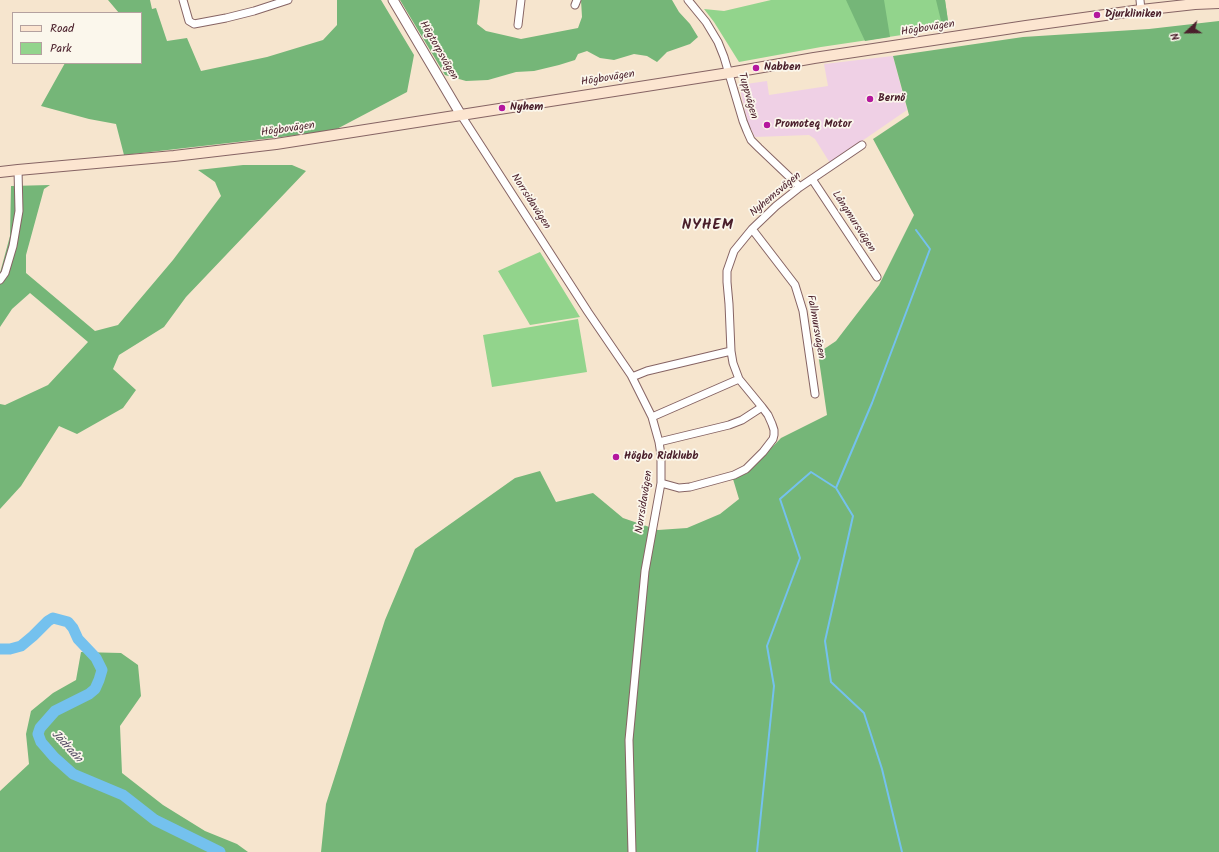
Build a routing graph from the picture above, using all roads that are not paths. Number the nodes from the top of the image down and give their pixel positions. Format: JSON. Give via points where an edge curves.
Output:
{"nodes":[{"id":1,"x":183,"y":0,"type":"edge"},
{"id":2,"x":288,"y":0,"type":"edge"},
{"id":3,"x":393,"y":0,"type":"edge"},
{"id":4,"x":521,"y":0,"type":"edge"},
{"id":5,"x":688,"y":0,"type":"edge"},
{"id":6,"x":1219,"y":3,"type":"edge"},
{"id":7,"x":1141,"y":5,"type":"edge"},
{"id":8,"x":518,"y":24,"type":"dead end"},
{"id":9,"x":729,"y":72,"type":"junction"},
{"id":10,"x":461,"y":115,"type":"junction"},
{"id":11,"x":862,"y":145,"type":"dead end"},
{"id":12,"x":18,"y":170,"type":"junction"},
{"id":13,"x":0,"y":172,"type":"edge"},
{"id":14,"x":812,"y":179,"type":"junction"},
{"id":15,"x":800,"y":187,"type":"junction"},
{"id":16,"x":752,"y":230,"type":"junction"},
{"id":17,"x":877,"y":277,"type":"dead end"},
{"id":18,"x":0,"y":280,"type":"edge"},
{"id":19,"x":731,"y":351,"type":"junction"},
{"id":20,"x":632,"y":377,"type":"junction"},
{"id":21,"x":739,"y":379,"type":"junction"},
{"id":22,"x":815,"y":394,"type":"dead end"},
{"id":23,"x":762,"y":407,"type":"junction"},
{"id":24,"x":652,"y":417,"type":"junction"},
{"id":25,"x":659,"y":442,"type":"junction"},
{"id":26,"x":661,"y":482,"type":"junction"},
{"id":27,"x":632,"y":852,"type":"edge"}],
"edges":[{"from":1,"to":2,"type":"street","via":[[189,21],[194,24],[254,11]]},
{"from":3,"to":10,"type":"street","name":"Högtorpsvägen"},
{"from":4,"to":8,"type":"street"},
{"from":5,"to":9,"type":"street","name":"Tuppvägen","via":[[714,33]]},
{"from":6,"to":7,"type":"main road","name":"Högbovägen"},
{"from":7,"to":9,"type":"main road","name":"Högbovägen"},
{"from":9,"to":10,"type":"main road","name":"Högbovägen"},
{"from":9,"to":15,"type":"street","name":"Tuppvägen","via":[[751,140]]},
{"from":10,"to":12,"type":"main road","name":"Högbovägen","via":[[268,145]]},
{"from":10,"to":20,"type":"street","name":"Norrsidavägen"},
{"from":11,"to":14,"type":"street","name":"Nyhemsvägen"},
{"from":12,"to":13,"type":"main road","name":"Högbovägen"},
{"from":12,"to":18,"type":"street","via":[[19,211],[13,246],[5,273]]},
{"from":14,"to":15,"type":"street","name":"Nyhemsvägen"},
{"from":14,"to":17,"type":"street","name":"Långmursvägen"},
{"from":15,"to":16,"type":"street","name":"Nyhemsvägen"},
{"from":16,"to":19,"type":"street","name":"Nyhemsvägen","via":[[734,251],[727,271]]},
{"from":16,"to":22,"type":"street","name":"Fallmursvägen","via":[[795,285],[803,311]]},
{"from":19,"to":20,"type":"street"},
{"from":19,"to":21,"type":"street","name":"Nyhemsvägen"},
{"from":20,"to":24,"type":"street","name":"Norrsidavägen"},
{"from":21,"to":23,"type":"street","name":"Nyhemsvägen"},
{"from":21,"to":24,"type":"street"},
{"from":23,"to":25,"type":"street","via":[[729,425]]},
{"from":23,"to":26,"type":"street","via":[[772,424],[773,439],[746,469],[734,475],[690,487],[679,488]]},
{"from":24,"to":25,"type":"street","name":"Norrsidavägen"},
{"from":25,"to":26,"type":"street","name":"Norrsidavägen"},
{"from":26,"to":27,"type":"street","name":"Norrsidavägen","via":[[645,571],[629,740]]}]}
